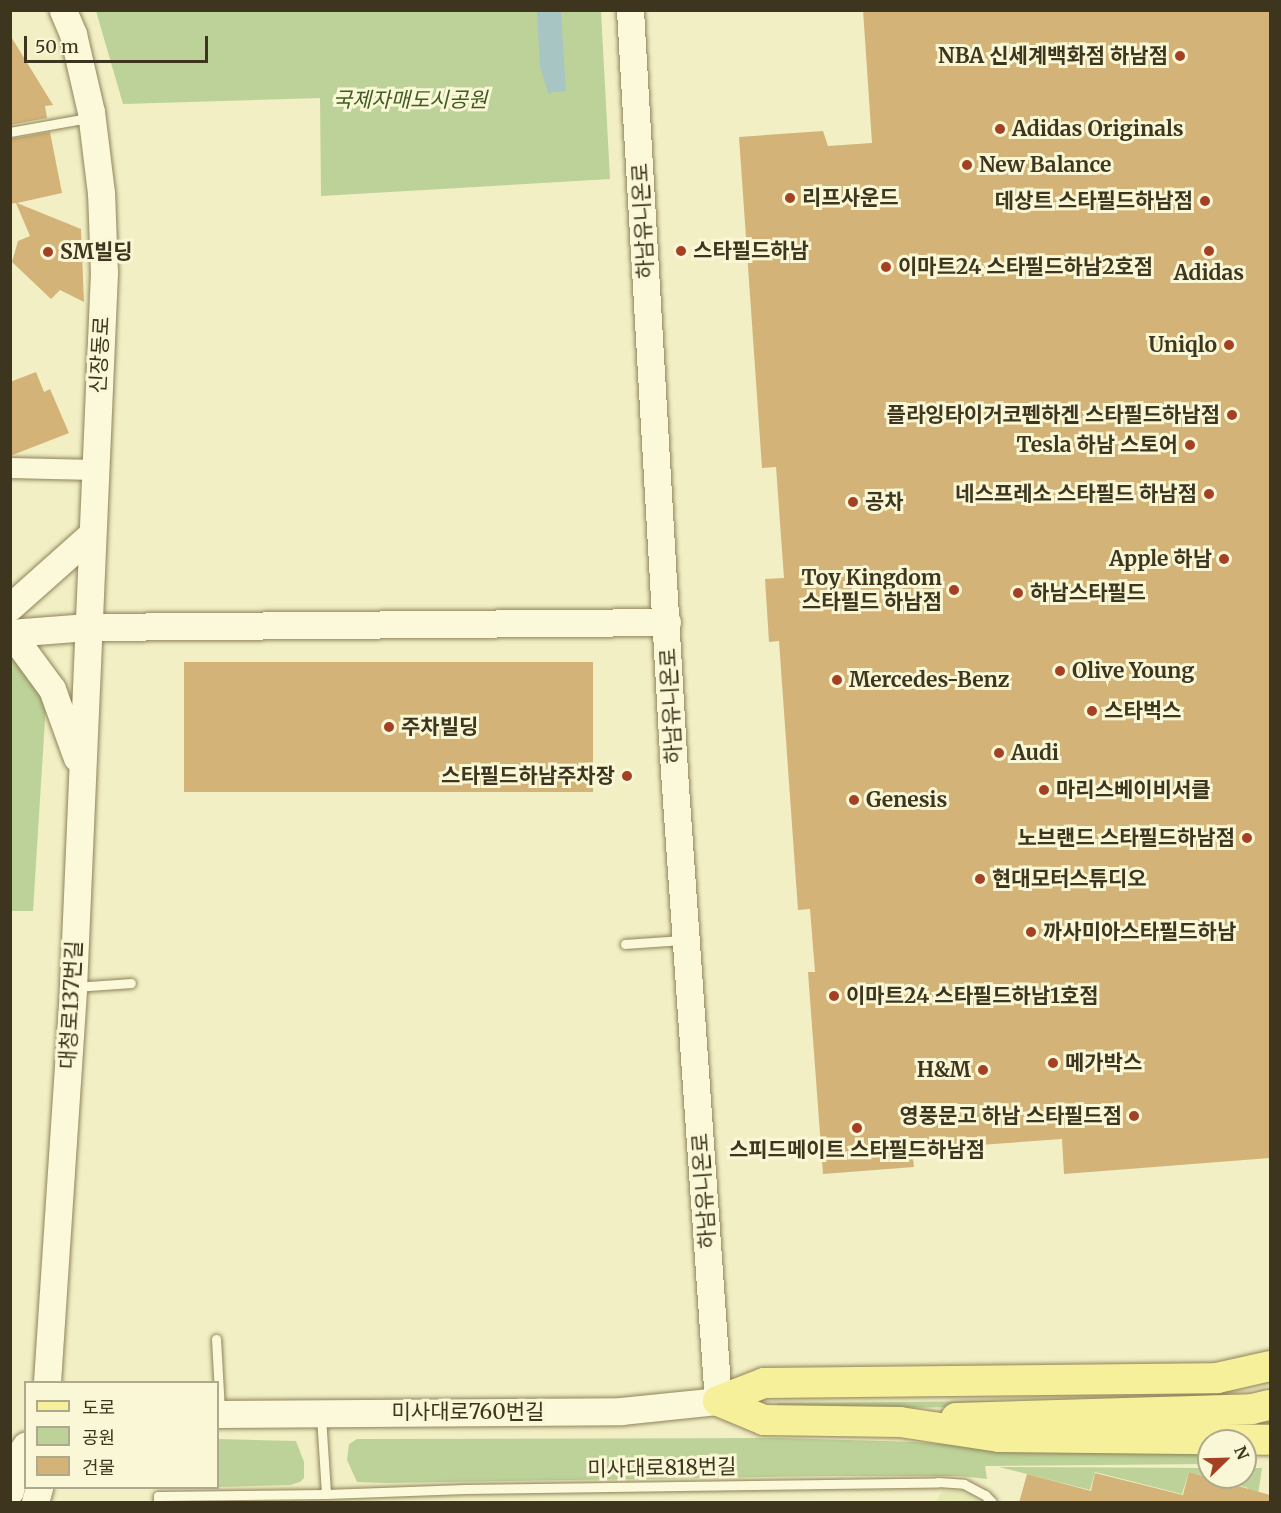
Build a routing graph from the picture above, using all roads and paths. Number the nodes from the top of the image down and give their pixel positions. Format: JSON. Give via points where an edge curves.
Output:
{"nodes":[{"id":1,"x":63,"y":10,"type":"edge"},
{"id":2,"x":630,"y":10,"type":"edge"},
{"id":3,"x":92,"y":117,"type":"junction"},
{"id":4,"x":10,"y":132,"type":"edge"},
{"id":5,"x":10,"y":468,"type":"edge"},
{"id":6,"x":95,"y":470,"type":"junction"},
{"id":7,"x":92,"y":534,"type":"junction"},
{"id":8,"x":10,"y":607,"type":"edge"},
{"id":9,"x":667,"y":622,"type":"junction"},
{"id":10,"x":88,"y":627,"type":"junction"},
{"id":11,"x":10,"y":633,"type":"edge"},
{"id":12,"x":10,"y":639,"type":"edge"},
{"id":13,"x":82,"y":773,"type":"junction"},
{"id":14,"x":686,"y":940,"type":"junction"},
{"id":15,"x":625,"y":944,"type":"dead end"},
{"id":16,"x":131,"y":983,"type":"dead end"},
{"id":17,"x":73,"y":988,"type":"junction"},
{"id":18,"x":216,"y":1339,"type":"dead end"},
{"id":19,"x":1270,"y":1366,"type":"edge"},
{"id":20,"x":47,"y":1381,"type":"edge"},
{"id":21,"x":218,"y":1381,"type":"edge"},
{"id":22,"x":718,"y":1401,"type":"junction"},
{"id":23,"x":1270,"y":1405,"type":"edge"},
{"id":24,"x":321,"y":1413,"type":"junction"},
{"id":25,"x":219,"y":1414,"type":"edge"},
{"id":26,"x":900,"y":1422,"type":"junction"},
{"id":27,"x":1270,"y":1440,"type":"edge"},
{"id":28,"x":24,"y":1448,"type":"edge"},
{"id":29,"x":10,"y":1491,"type":"edge"},
{"id":30,"x":326,"y":1494,"type":"junction"},
{"id":31,"x":158,"y":1503,"type":"edge"},
{"id":32,"x":992,"y":1503,"type":"edge"}],
"edges":[{"from":1,"to":3,"type":"main road","name":"신장동로","via":[[73,34]]},
{"from":2,"to":9,"type":"main road","name":"하남유니온로"},
{"from":3,"to":4,"type":"lane"},
{"from":3,"to":6,"type":"main road","name":"신장동로","via":[[101,193],[104,273]]},
{"from":5,"to":6,"type":"street"},
{"from":6,"to":7,"type":"main road","name":"신장동로"},
{"from":7,"to":8,"type":"main road"},
{"from":7,"to":10,"type":"main road","name":"신장동로"},
{"from":9,"to":10,"type":"main road"},
{"from":9,"to":14,"type":"main road","name":"하남유니온로"},
{"from":10,"to":11,"type":"main road"},
{"from":10,"to":13,"type":"main road","name":"대청로137번길"},
{"from":12,"to":13,"type":"main road","via":[[16,640],[52,690]]},
{"from":13,"to":17,"type":"main road","name":"대청로137번길"},
{"from":14,"to":15,"type":"lane"},
{"from":14,"to":22,"type":"main road","name":"하남유니온로"},
{"from":16,"to":17,"type":"lane"},
{"from":17,"to":20,"type":"main road","name":"대청로137번길"},
{"from":18,"to":21,"type":"lane"},
{"from":19,"to":22,"type":"main road","via":[[1217,1378],[764,1383]]},
{"from":22,"to":24,"type":"main road","name":"미사대로760번길","via":[[621,1411]]},
{"from":22,"to":26,"type":"main road","via":[[764,1420]]},
{"from":23,"to":26,"type":"main road","via":[[1252,1409]]},
{"from":24,"to":25,"type":"main road","name":"미사대로760번길"},
{"from":24,"to":30,"type":"lane"},
{"from":26,"to":27,"type":"main road","via":[[999,1437]]},
{"from":28,"to":29,"type":"main road"},
{"from":30,"to":31,"type":"lane","name":"미사대로818번길","via":[[158,1496]]},
{"from":30,"to":32,"type":"lane","name":"미사대로818번길","via":[[938,1482],[964,1484]]}]}
